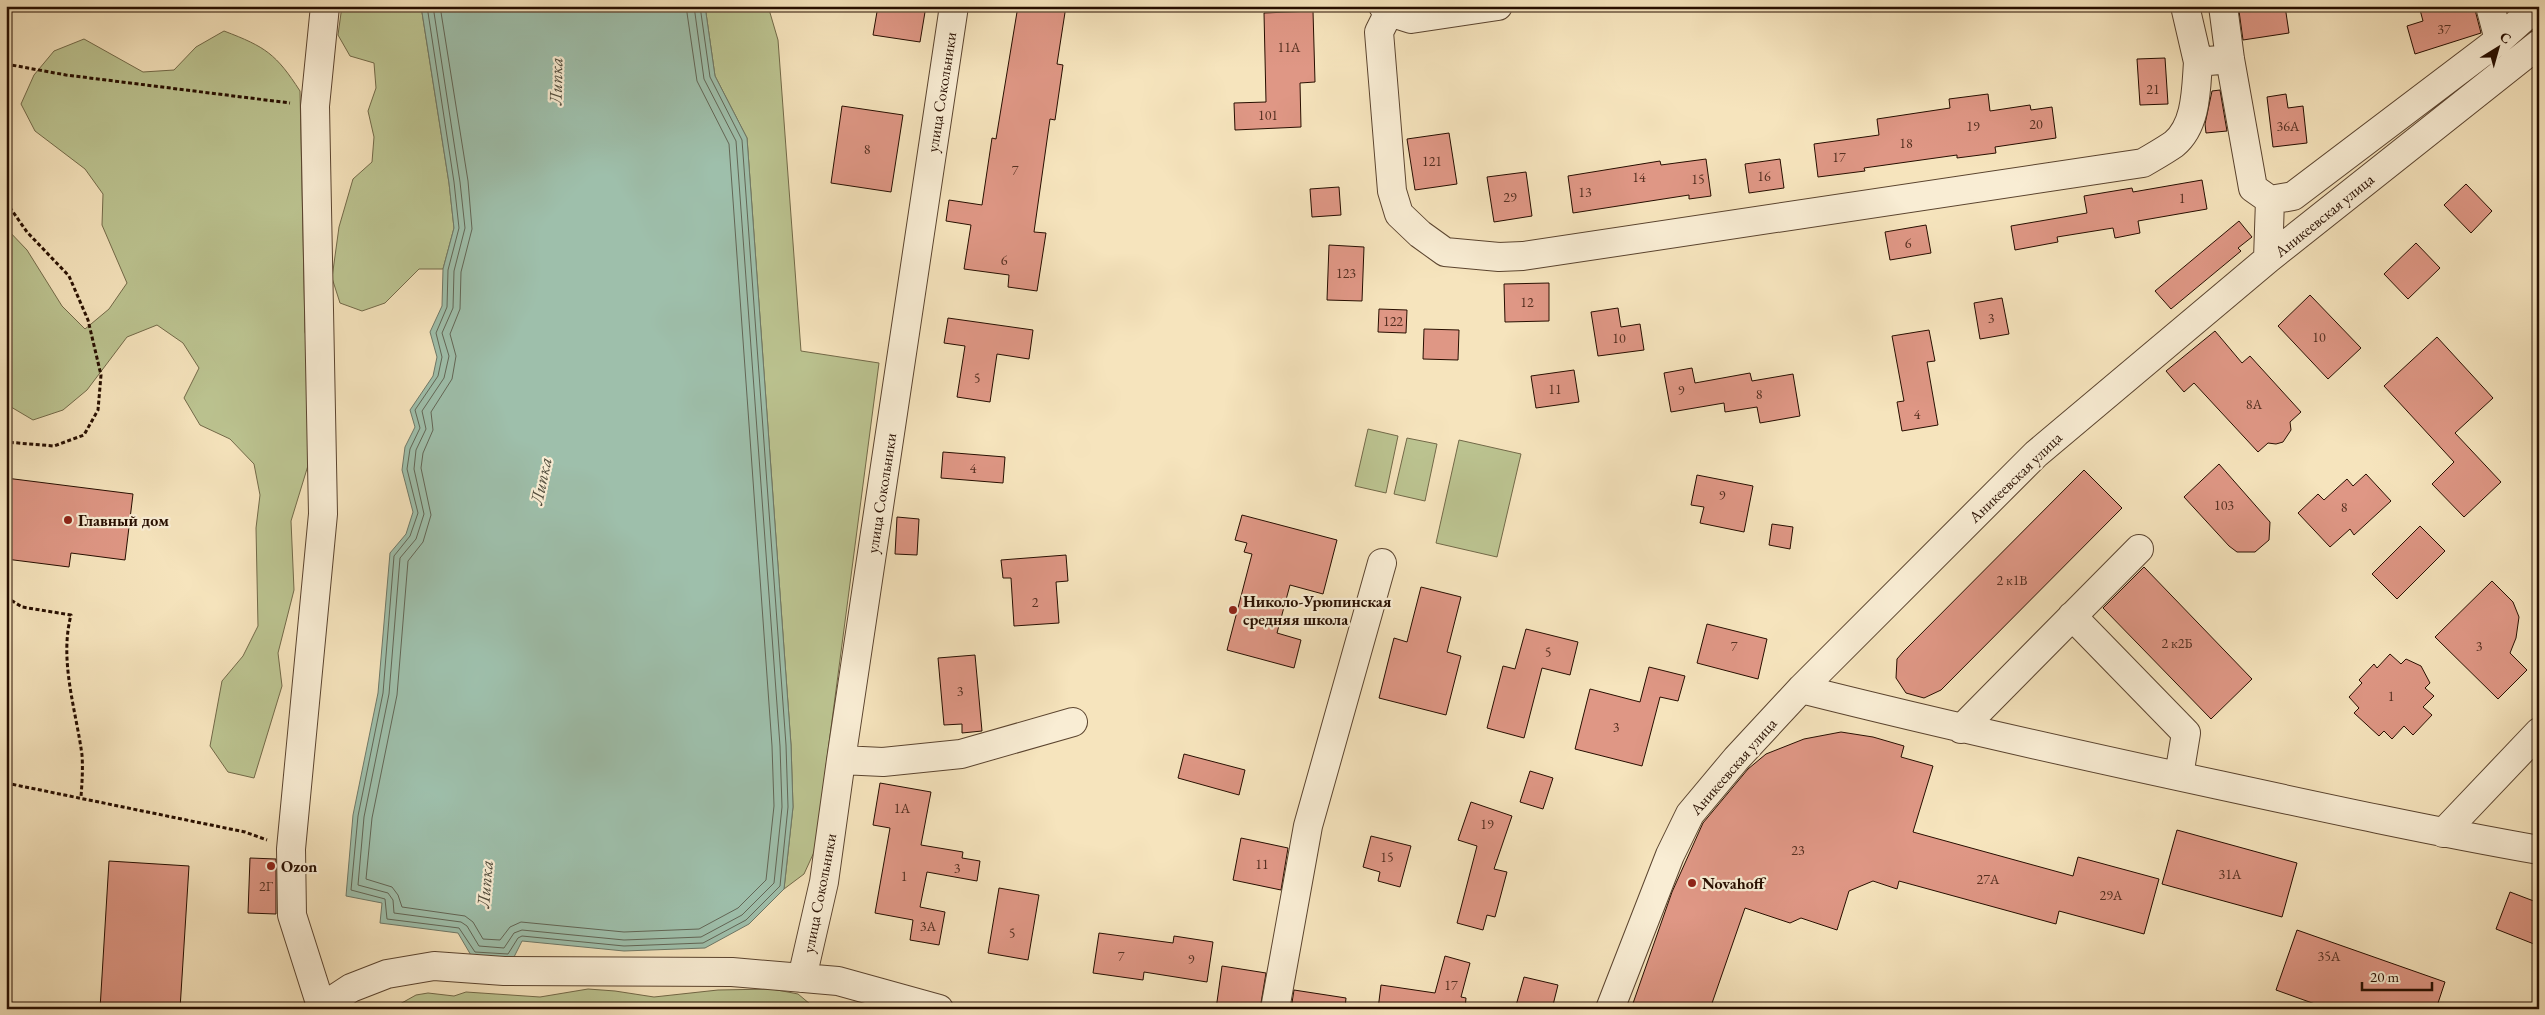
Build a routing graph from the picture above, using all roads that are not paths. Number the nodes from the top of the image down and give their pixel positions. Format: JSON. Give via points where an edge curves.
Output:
{"nodes":[{"id":1,"x":325,"y":6,"type":"edge"},
{"id":2,"x":954,"y":6,"type":"edge"},
{"id":3,"x":1498,"y":6,"type":"edge"},
{"id":4,"x":2185,"y":6,"type":"edge"},
{"id":5,"x":2223,"y":6,"type":"edge"},
{"id":6,"x":2490,"y":6,"type":"edge"},
{"id":7,"x":2537,"y":6,"type":"edge"},
{"id":8,"x":1386,"y":9,"type":"edge"},
{"id":9,"x":2499,"y":40,"type":"junction"},
{"id":10,"x":2539,"y":44,"type":"edge"},
{"id":11,"x":2230,"y":59,"type":"junction"},
{"id":12,"x":2198,"y":62,"type":"junction"},
{"id":13,"x":2270,"y":200,"type":"junction"},
{"id":14,"x":2268,"y":259,"type":"junction"},
{"id":15,"x":2139,"y":549,"type":"dead end"},
{"id":16,"x":1382,"y":563,"type":"dead end"},
{"id":17,"x":2072,"y":616,"type":"junction"},
{"id":18,"x":1801,"y":689,"type":"junction"},
{"id":19,"x":1073,"y":722,"type":"dead end"},
{"id":20,"x":1961,"y":728,"type":"junction"},
{"id":21,"x":2539,"y":732,"type":"edge"},
{"id":22,"x":841,"y":760,"type":"junction"},
{"id":23,"x":2179,"y":776,"type":"junction"},
{"id":24,"x":2443,"y":834,"type":"junction"},
{"id":25,"x":2539,"y":850,"type":"edge"},
{"id":26,"x":802,"y":978,"type":"junction"},
{"id":27,"x":862,"y":1002,"type":"edge"},
{"id":28,"x":320,"y":1007,"type":"edge"},
{"id":29,"x":939,"y":1009,"type":"edge"},
{"id":30,"x":1275,"y":1009,"type":"edge"},
{"id":31,"x":1610,"y":1009,"type":"edge"}],
"edges":[{"from":1,"to":28,"type":"street","via":[[315,106],[323,514],[291,849],[292,915]]},
{"from":2,"to":22,"type":"street","name":"улица Сокольники"},
{"from":3,"to":8,"type":"street","via":[[1411,20]]},
{"from":4,"to":12,"type":"street"},
{"from":5,"to":11,"type":"street"},
{"from":6,"to":9,"type":"street"},
{"from":7,"to":9,"type":"street"},
{"from":8,"to":12,"type":"street","via":[[1379,32],[1392,191],[1399,214],[1445,252],[1499,257],[1533,255],[2144,163],[2175,143],[2186,127],[2194,104]]},
{"from":9,"to":13,"type":"street","via":[[2293,196]]},
{"from":10,"to":14,"type":"street","name":"Аникеевская улица"},
{"from":11,"to":12,"type":"street"},
{"from":11,"to":13,"type":"street","via":[[2253,188]]},
{"from":13,"to":14,"type":"street"},
{"from":14,"to":18,"type":"street","name":"Аникеевская улица","via":[[2036,454]]},
{"from":15,"to":17,"type":"street"},
{"from":16,"to":30,"type":"street","via":[[1308,826]]},
{"from":17,"to":20,"type":"street"},
{"from":17,"to":23,"type":"street","via":[[2186,733]]},
{"from":18,"to":20,"type":"street"},
{"from":18,"to":31,"type":"street","name":"Аникеевская улица","via":[[1690,814],[1670,855]]},
{"from":19,"to":22,"type":"street","via":[[961,754],[883,762]]},
{"from":20,"to":23,"type":"street"},
{"from":21,"to":24,"type":"street"},
{"from":22,"to":26,"type":"street","name":"улица Сокольники","via":[[824,882]]},
{"from":23,"to":24,"type":"street"},
{"from":24,"to":25,"type":"street"},
{"from":26,"to":27,"type":"street","via":[[838,981]]},
{"from":26,"to":28,"type":"street","via":[[732,972],[504,970],[434,966],[387,974],[351,988]]},
{"from":27,"to":29,"type":"street"}]}
